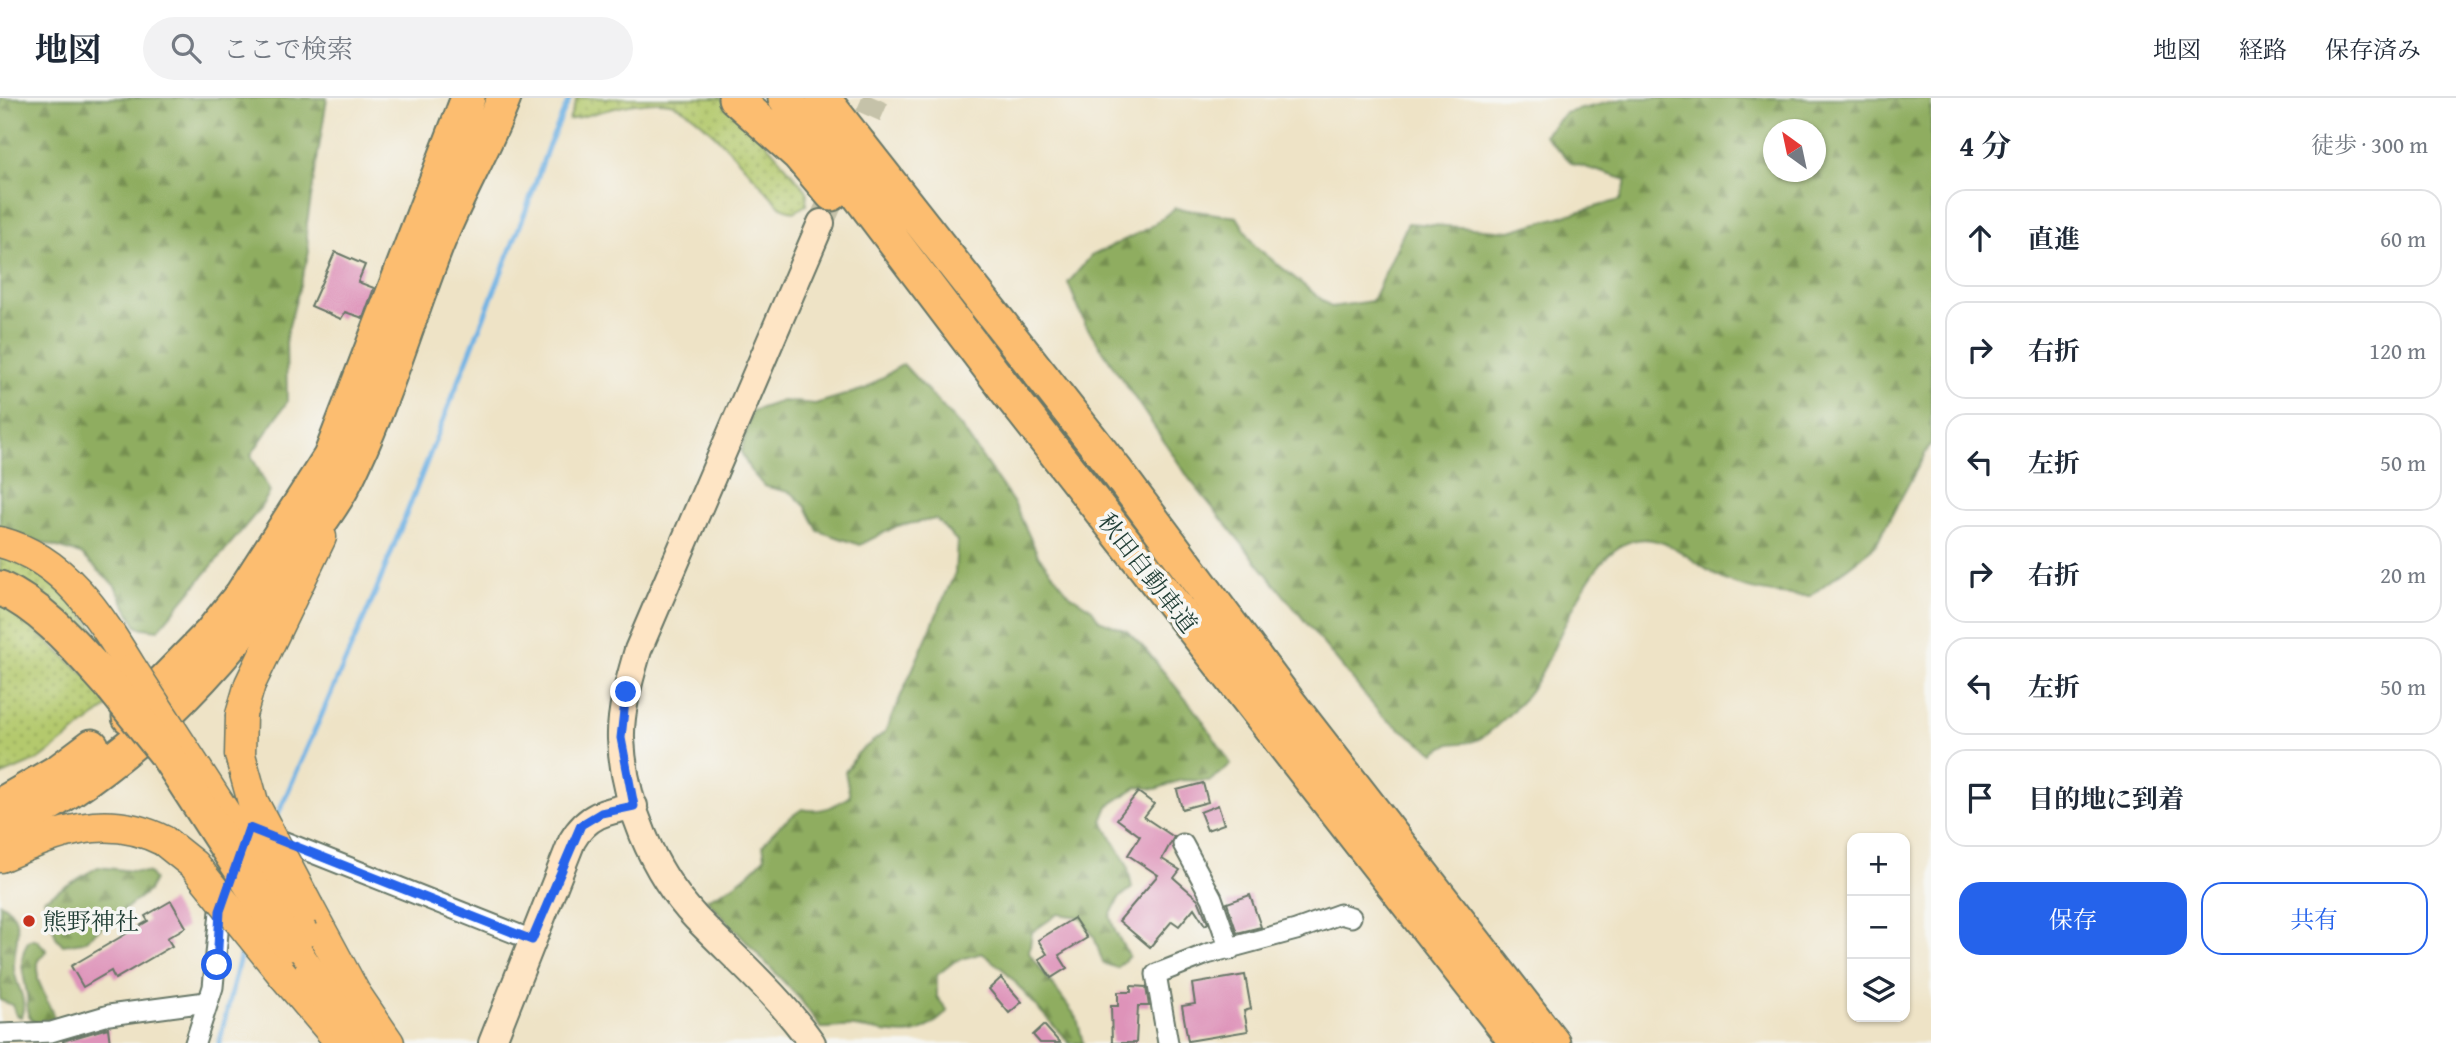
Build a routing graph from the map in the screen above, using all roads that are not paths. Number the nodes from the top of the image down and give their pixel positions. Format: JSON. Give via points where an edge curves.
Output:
{"nodes":[{"id":1,"x":504,"y":98,"type":"edge"},
{"id":2,"x":527,"y":98,"type":"edge"},
{"id":3,"x":735,"y":98,"type":"edge"},
{"id":4,"x":785,"y":98,"type":"edge"},
{"id":5,"x":823,"y":98,"type":"edge"},
{"id":6,"x":852,"y":98,"type":"edge"},
{"id":7,"x":467,"y":105,"type":"edge"},
{"id":8,"x":471,"y":170,"type":"junction"},
{"id":9,"x":897,"y":192,"type":"junction"},
{"id":10,"x":821,"y":223,"type":"tunnel mouth"},
{"id":11,"x":1007,"y":391,"type":"junction"},
{"id":12,"x":341,"y":489,"type":"junction"},
{"id":13,"x":0,"y":542,"type":"edge"},
{"id":14,"x":0,"y":588,"type":"edge"},
{"id":15,"x":123,"y":679,"type":"junction"},
{"id":16,"x":124,"y":722,"type":"junction"},
{"id":17,"x":0,"y":784,"type":"edge"},
{"id":18,"x":0,"y":805,"type":"edge"},
{"id":19,"x":634,"y":806,"type":"junction"},
{"id":20,"x":0,"y":832,"type":"edge"},
{"id":21,"x":1183,"y":844,"type":"dead end"},
{"id":22,"x":0,"y":857,"type":"edge"},
{"id":23,"x":1351,"y":917,"type":"dead end"},
{"id":24,"x":296,"y":940,"type":"junction"},
{"id":25,"x":532,"y":940,"type":"junction"},
{"id":26,"x":1230,"y":950,"type":"junction"},
{"id":27,"x":206,"y":1002,"type":"junction"},
{"id":28,"x":0,"y":1034,"type":"edge"},
{"id":29,"x":195,"y":1043,"type":"edge"},
{"id":30,"x":341,"y":1043,"type":"edge"},
{"id":31,"x":359,"y":1043,"type":"edge"},
{"id":32,"x":377,"y":1043,"type":"edge"},
{"id":33,"x":389,"y":1043,"type":"edge"},
{"id":34,"x":492,"y":1043,"type":"edge"},
{"id":35,"x":812,"y":1043,"type":"edge"},
{"id":36,"x":1168,"y":1043,"type":"edge"},
{"id":37,"x":1517,"y":1043,"type":"edge"},
{"id":38,"x":1553,"y":1043,"type":"edge"}],
"edges":[{"from":1,"to":8,"type":"highway"},
{"from":2,"to":8,"type":"highway"},
{"from":3,"to":11,"type":"highway","via":[[799,155],[928,311]]},
{"from":4,"to":11,"type":"highway","name":"秋田自動車道"},
{"from":5,"to":9,"type":"highway","name":"秋田自動車道"},
{"from":6,"to":9,"type":"highway"},
{"from":7,"to":16,"type":"highway","via":[[330,457],[242,594],[210,634]]},
{"from":8,"to":12,"type":"highway","via":[[437,244]]},
{"from":9,"to":38,"type":"highway","name":"秋田自動車道"},
{"from":10,"to":19,"type":"street","via":[[638,650],[626,692],[621,738]]},
{"from":11,"to":37,"type":"highway","name":"秋田自動車道"},
{"from":12,"to":20,"type":"highway","via":[[268,601],[197,684],[127,748],[69,792]]},
{"from":12,"to":24,"type":"main road","bridge":true,"via":[[250,684],[241,715],[240,755]]},
{"from":13,"to":15,"type":"main road","via":[[20,548],[60,572],[100,617]]},
{"from":14,"to":15,"type":"highway","via":[[20,597]]},
{"from":15,"to":24,"type":"highway","bridge":true,"via":[[166,754]]},
{"from":16,"to":17,"type":"highway"},
{"from":16,"to":18,"type":"highway","via":[[60,770]]},
{"from":19,"to":25,"type":"street","via":[[601,813],[581,825]]},
{"from":19,"to":35,"type":"street","via":[[645,841],[679,897],[778,1000]]},
{"from":21,"to":26,"type":"street","via":[[1212,898]]},
{"from":22,"to":24,"type":"main road","bridge":true,"via":[[48,837],[97,825],[123,826],[164,841]]},
{"from":23,"to":26,"type":"street","via":[[1340,914]]},
{"from":24,"to":30,"type":"main road"},
{"from":24,"to":31,"type":"highway"},
{"from":24,"to":32,"type":"main road"},
{"from":24,"to":33,"type":"main road","via":[[355,993]]},
{"from":25,"to":27,"type":"street","via":[[249,828],[220,911],[214,988]]},
{"from":25,"to":34,"type":"street"},
{"from":26,"to":36,"type":"street","via":[[1156,974]]},
{"from":27,"to":28,"type":"street","via":[[109,1015],[51,1031]]},
{"from":27,"to":29,"type":"street"}]}
